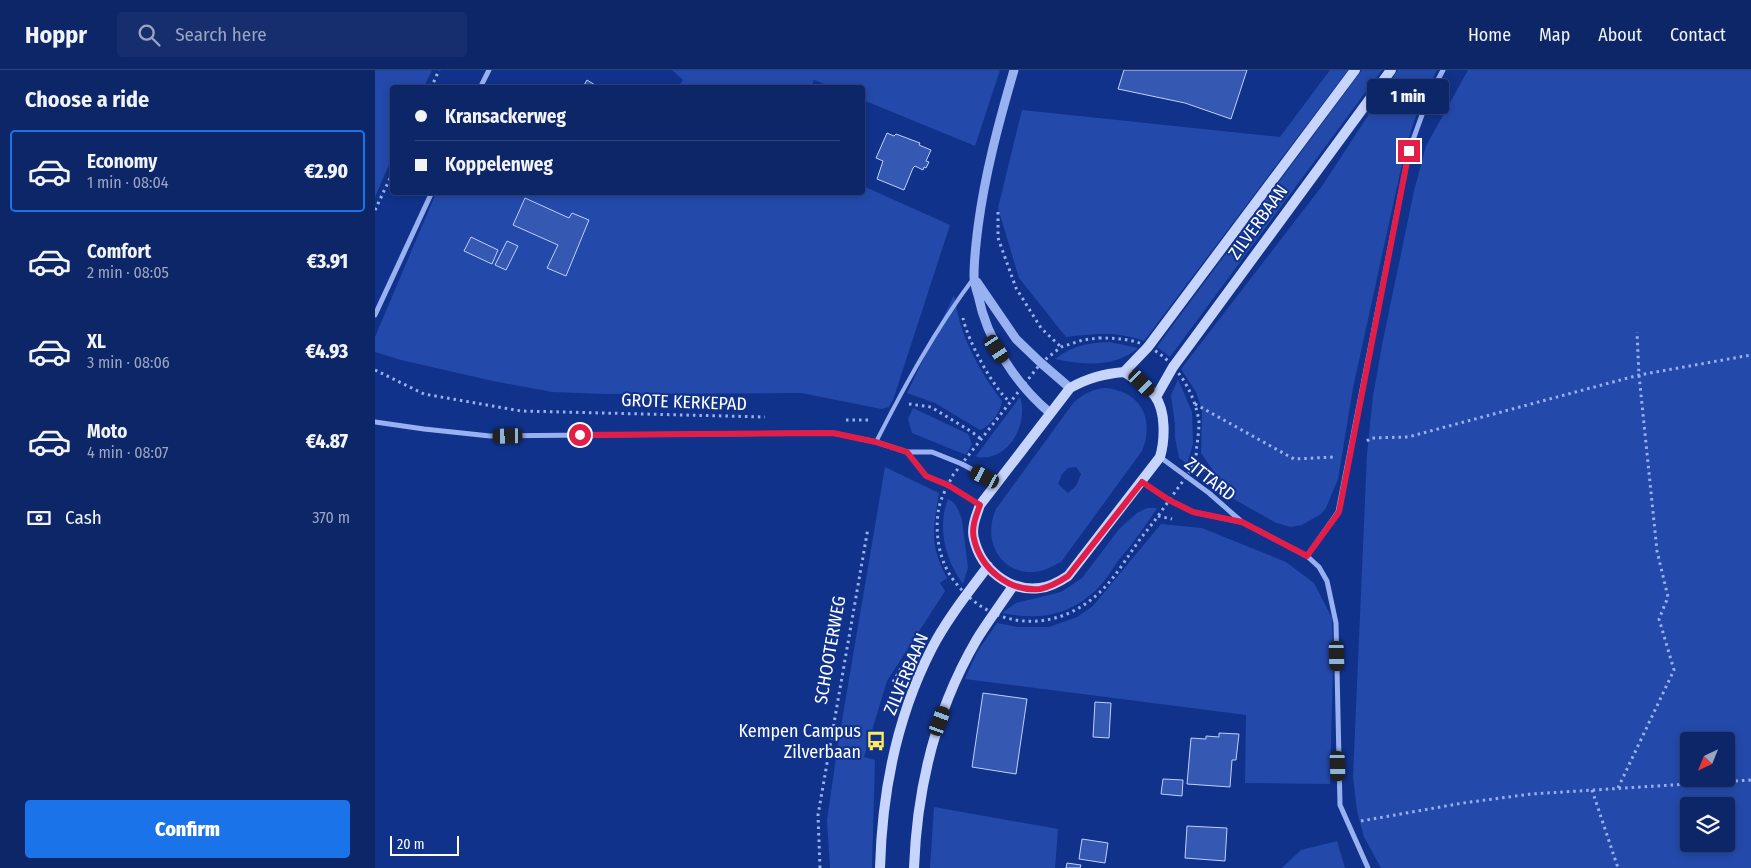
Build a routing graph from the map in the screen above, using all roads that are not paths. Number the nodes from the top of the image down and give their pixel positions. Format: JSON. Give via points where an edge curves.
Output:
{"nodes":[{"id":1,"x":489,"y":70,"type":"edge"},
{"id":2,"x":1014,"y":70,"type":"edge"},
{"id":3,"x":1355,"y":70,"type":"edge"},
{"id":4,"x":1391,"y":70,"type":"edge"},
{"id":5,"x":1443,"y":70,"type":"edge"},
{"id":6,"x":482,"y":85,"type":"edge"},
{"id":7,"x":431,"y":195,"type":"edge"},
{"id":8,"x":974,"y":277,"type":"junction"},
{"id":9,"x":375,"y":316,"type":"edge"},
{"id":10,"x":1124,"y":372,"type":"junction"},
{"id":11,"x":1070,"y":388,"type":"junction"},
{"id":12,"x":1156,"y":397,"type":"junction"},
{"id":13,"x":1051,"y":413,"type":"junction"},
{"id":14,"x":375,"y":422,"type":"edge"},
{"id":15,"x":876,"y":442,"type":"junction"},
{"id":16,"x":907,"y":452,"type":"junction"},
{"id":17,"x":1160,"y":458,"type":"junction"},
{"id":18,"x":1142,"y":482,"type":"junction"},
{"id":19,"x":997,"y":483,"type":"junction"},
{"id":20,"x":980,"y":505,"type":"junction"},
{"id":21,"x":1242,"y":522,"type":"junction"},
{"id":22,"x":1307,"y":556,"type":"junction"},
{"id":23,"x":988,"y":566,"type":"junction"},
{"id":24,"x":1013,"y":586,"type":"junction"},
{"id":25,"x":880,"y":868,"type":"edge"},
{"id":26,"x":914,"y":868,"type":"edge"},
{"id":27,"x":1368,"y":868,"type":"edge"}],
"edges":[{"from":1,"to":6,"type":"street"},
{"from":2,"to":8,"type":"street","via":[[990,157]]},
{"from":3,"to":10,"type":"main road","name":"ZILVERBAAN","via":[[1148,347]]},
{"from":4,"to":12,"type":"main road","name":"ZILVERBAAN","via":[[1173,367]]},
{"from":5,"to":22,"type":"street","via":[[1427,101],[1409,151],[1339,512]]},
{"from":7,"to":9,"type":"street"},
{"from":8,"to":11,"type":"street","via":[[1016,338]]},
{"from":8,"to":13,"type":"street","via":[[982,315],[997,349],[1022,385]]},
{"from":8,"to":15,"type":"lane","via":[[929,342]]},
{"from":10,"to":11,"type":"main road","via":[[1090,378]]},
{"from":10,"to":12,"type":"main road"},
{"from":11,"to":13,"type":"main road"},
{"from":12,"to":17,"type":"main road","via":[[1164,433]]},
{"from":13,"to":19,"type":"main road"},
{"from":14,"to":15,"type":"street","via":[[490,436],[833,433]]},
{"from":15,"to":16,"type":"street"},
{"from":16,"to":19,"type":"street","via":[[933,452]]},
{"from":16,"to":20,"type":"street","via":[[926,476]]},
{"from":17,"to":18,"type":"main road"},
{"from":17,"to":21,"type":"street","name":"ZITTARD","via":[[1209,493]]},
{"from":18,"to":21,"type":"street","name":"ZITTARD","via":[[1193,512]]},
{"from":18,"to":24,"type":"main road","via":[[1068,576],[1041,588]]},
{"from":19,"to":20,"type":"main road"},
{"from":20,"to":23,"type":"main road","via":[[973,538]]},
{"from":21,"to":22,"type":"street","name":"ZITTARD"},
{"from":22,"to":27,"type":"street","name":"ZITTARD","via":[[1327,581],[1336,623],[1340,805]]},
{"from":23,"to":24,"type":"main road"},
{"from":23,"to":25,"type":"main road","name":"ZILVERBAAN","via":[[932,647],[908,706],[887,787]]},
{"from":24,"to":26,"type":"main road","via":[[977,638],[940,721],[920,795]]}]}
